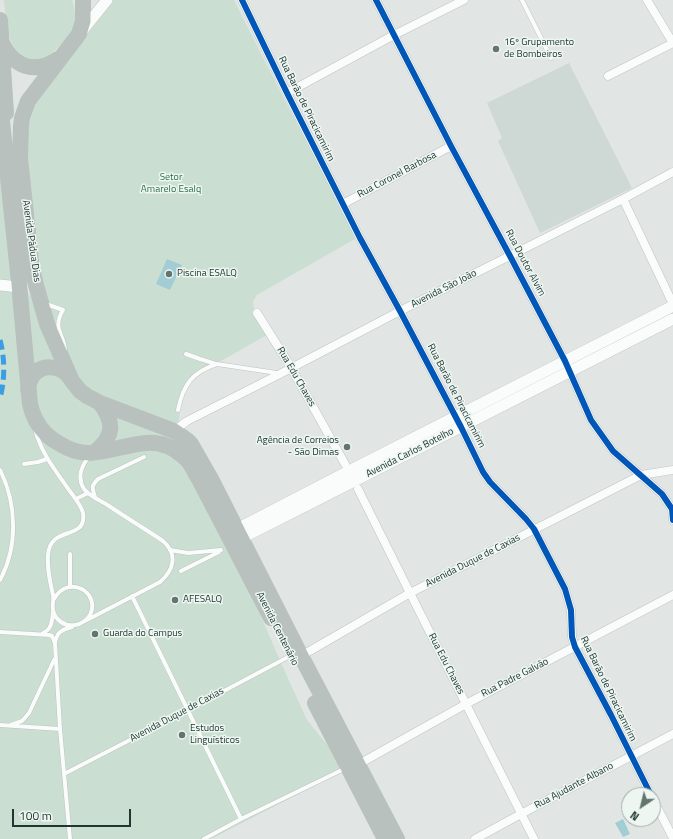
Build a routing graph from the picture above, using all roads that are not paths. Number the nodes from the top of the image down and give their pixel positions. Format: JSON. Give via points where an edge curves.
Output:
{"nodes":[{"id":1,"x":83,"y":0,"type":"edge"},
{"id":2,"x":107,"y":0,"type":"edge"},
{"id":3,"x":242,"y":0,"type":"edge"},
{"id":4,"x":376,"y":0,"type":"edge"},
{"id":5,"x":464,"y":0,"type":"edge"},
{"id":6,"x":522,"y":0,"type":"edge"},
{"id":7,"x":646,"y":0,"type":"edge"},
{"id":8,"x":0,"y":20,"type":"edge"},
{"id":9,"x":79,"y":34,"type":"junction"},
{"id":10,"x":394,"y":35,"type":"junction"},
{"id":11,"x":2,"y":42,"type":"junction"},
{"id":12,"x":673,"y":43,"type":"edge"},
{"id":13,"x":60,"y":58,"type":"junction"},
{"id":14,"x":551,"y":58,"type":"dead end"},
{"id":15,"x":608,"y":76,"type":"dead end"},
{"id":16,"x":287,"y":93,"type":"junction"},
{"id":17,"x":0,"y":102,"type":"edge"},
{"id":18,"x":451,"y":146,"type":"junction"},
{"id":19,"x":673,"y":172,"type":"edge"},
{"id":20,"x":8,"y":188,"type":"junction"},
{"id":21,"x":623,"y":199,"type":"junction"},
{"id":22,"x":343,"y":204,"type":"junction"},
{"id":23,"x":510,"y":256,"type":"junction"},
{"id":24,"x":0,"y":285,"type":"edge"},
{"id":25,"x":19,"y":287,"type":"junction"},
{"id":26,"x":41,"y":301,"type":"junction"},
{"id":27,"x":673,"y":306,"type":"edge"},
{"id":28,"x":400,"y":311,"type":"junction"},
{"id":29,"x":257,"y":313,"type":"dead end"},
{"id":30,"x":673,"y":319,"type":"edge"},
{"id":31,"x":186,"y":354,"type":"dead end"},
{"id":32,"x":565,"y":361,"type":"junction"},
{"id":33,"x":216,"y":364,"type":"junction"},
{"id":34,"x":291,"y":368,"type":"junction"},
{"id":35,"x":570,"y":372,"type":"junction"},
{"id":36,"x":278,"y":375,"type":"junction"},
{"id":37,"x":72,"y":380,"type":"junction"},
{"id":38,"x":28,"y":390,"type":"junction"},
{"id":39,"x":100,"y":403,"type":"junction"},
{"id":40,"x":178,"y":410,"type":"dead end"},
{"id":41,"x":32,"y":415,"type":"junction"},
{"id":42,"x":194,"y":418,"type":"junction"},
{"id":43,"x":458,"y":422,"type":"junction"},
{"id":44,"x":174,"y":431,"type":"junction"},
{"id":45,"x":187,"y":440,"type":"junction"},
{"id":46,"x":146,"y":450,"type":"junction"},
{"id":47,"x":95,"y":452,"type":"junction"},
{"id":48,"x":47,"y":459,"type":"junction"},
{"id":49,"x":24,"y":464,"type":"dead end"},
{"id":50,"x":345,"y":464,"type":"dead end"},
{"id":51,"x":0,"y":470,"type":"edge"},
{"id":52,"x":673,"y":470,"type":"edge"},
{"id":53,"x":641,"y":475,"type":"junction"},
{"id":54,"x":358,"y":489,"type":"dead end"},
{"id":55,"x":88,"y":493,"type":"junction"},
{"id":56,"x":95,"y":498,"type":"junction"},
{"id":57,"x":76,"y":499,"type":"junction"},
{"id":58,"x":673,"y":520,"type":"edge"},
{"id":59,"x":534,"y":529,"type":"junction"},
{"id":60,"x":237,"y":537,"type":"junction"},
{"id":61,"x":170,"y":550,"type":"junction"},
{"id":62,"x":70,"y":554,"type":"dead end"},
{"id":63,"x":181,"y":571,"type":"dead end"},
{"id":64,"x":0,"y":580,"type":"edge"},
{"id":65,"x":70,"y":587,"type":"junction"},
{"id":66,"x":410,"y":594,"type":"junction"},
{"id":67,"x":673,"y":595,"type":"edge"},
{"id":68,"x":132,"y":596,"type":"junction"},
{"id":69,"x":54,"y":599,"type":"junction"},
{"id":70,"x":53,"y":612,"type":"junction"},
{"id":71,"x":85,"y":621,"type":"junction"},
{"id":72,"x":80,"y":624,"type":"junction"},
{"id":73,"x":0,"y":632,"type":"edge"},
{"id":74,"x":41,"y":634,"type":"junction"},
{"id":75,"x":55,"y":643,"type":"junction"},
{"id":76,"x":575,"y":647,"type":"junction"},
{"id":77,"x":296,"y":656,"type":"junction"},
{"id":78,"x":55,"y":658,"type":"junction"},
{"id":79,"x":466,"y":704,"type":"junction"},
{"id":80,"x":188,"y":710,"type":"junction"},
{"id":81,"x":0,"y":725,"type":"edge"},
{"id":82,"x":11,"y":725,"type":"junction"},
{"id":83,"x":60,"y":729,"type":"junction"},
{"id":84,"x":673,"y":734,"type":"edge"},
{"id":85,"x":630,"y":756,"type":"junction"},
{"id":86,"x":353,"y":766,"type":"junction"},
{"id":87,"x":64,"y":774,"type":"junction"},
{"id":88,"x":647,"y":787,"type":"edge"},
{"id":89,"x":521,"y":814,"type":"junction"},
{"id":90,"x":661,"y":815,"type":"edge"},
{"id":91,"x":241,"y":819,"type":"junction"},
{"id":92,"x":673,"y":838,"type":"edge"},
{"id":93,"x":70,"y":839,"type":"edge"},
{"id":94,"x":204,"y":839,"type":"edge"},
{"id":95,"x":385,"y":839,"type":"edge"},
{"id":96,"x":397,"y":839,"type":"edge"},
{"id":97,"x":475,"y":839,"type":"edge"},
{"id":98,"x":534,"y":839,"type":"edge"}],
"edges":[{"from":1,"to":9,"type":"highway","name":"Avenida Pádua Dias","via":[[83,21]]},
{"from":2,"to":9,"type":"main road"},
{"from":3,"to":16,"type":"street","name":"Rua Barão de Piracicamirim"},
{"from":4,"to":10,"type":"street","name":"Rua Doutor Alvim"},
{"from":5,"to":10,"type":"street"},
{"from":6,"to":14,"type":"lane"},
{"from":7,"to":12,"type":"street"},
{"from":8,"to":11,"type":"highway"},
{"from":9,"to":13,"type":"highway","name":"Avenida Pádua Dias"},
{"from":10,"to":16,"type":"street"},
{"from":10,"to":18,"type":"street","name":"Rua Doutor Alvim"},
{"from":11,"to":13,"type":"highway","via":[[9,56],[27,67],[47,65]]},
{"from":11,"to":20,"type":"highway"},
{"from":12,"to":15,"type":"street"},
{"from":13,"to":26,"type":"highway","name":"Avenida Pádua Dias","via":[[28,101],[21,126],[20,158],[32,268]]},
{"from":16,"to":22,"type":"street","name":"Rua Barão de Piracicamirim"},
{"from":17,"to":20,"type":"highway","name":"Avenida Pádua Dias"},
{"from":18,"to":22,"type":"street","name":"Rua Coronel Barbosa"},
{"from":18,"to":23,"type":"street","name":"Rua Doutor Alvim"},
{"from":19,"to":21,"type":"street","name":"Avenida São João"},
{"from":20,"to":25,"type":"highway","name":"Avenida Pádua Dias"},
{"from":21,"to":23,"type":"street","name":"Avenida São João"},
{"from":21,"to":27,"type":"street"},
{"from":22,"to":28,"type":"street","name":"Rua Barão de Piracicamirim"},
{"from":23,"to":28,"type":"street","name":"Avenida São João"},
{"from":23,"to":32,"type":"street","name":"Rua Doutor Alvim"},
{"from":24,"to":25,"type":"main road"},
{"from":25,"to":26,"type":"highway","via":[[26,288]]},
{"from":25,"to":38,"type":"highway","name":"Avenida Pádua Dias"},
{"from":26,"to":37,"type":"highway","name":"Avenida Pádua Dias","via":[[47,324]]},
{"from":27,"to":32,"type":"main road","name":"Avenida Carlos Botelho"},
{"from":28,"to":34,"type":"street","name":"Avenida São João"},
{"from":28,"to":43,"type":"street","name":"Rua Barão de Piracicamirim"},
{"from":29,"to":34,"type":"street","name":"Rua Edu Chaves"},
{"from":30,"to":35,"type":"main road","name":"Avenida Carlos Botelho"},
{"from":31,"to":33,"type":"lane"},
{"from":32,"to":35,"type":"street","name":"Rua Doutor Alvim"},
{"from":32,"to":43,"type":"main road","name":"Avenida Carlos Botelho"},
{"from":33,"to":36,"type":"lane"},
{"from":33,"to":40,"type":"lane","via":[[191,378],[180,399]]},
{"from":34,"to":36,"type":"street","name":"Avenida São João"},
{"from":34,"to":50,"type":"street","name":"Rua Edu Chaves"},
{"from":35,"to":43,"type":"main road","name":"Avenida Carlos Botelho"},
{"from":35,"to":53,"type":"street","name":"Rua Doutor Alvim","via":[[591,420],[613,451]]},
{"from":36,"to":42,"type":"street","name":"Avenida São João"},
{"from":37,"to":38,"type":"highway","via":[[54,367],[48,367],[34,374]]},
{"from":37,"to":39,"type":"highway","name":"Avenida Pádua Dias","via":[[86,396]]},
{"from":38,"to":41,"type":"highway","name":"Avenida Pádua Dias"},
{"from":39,"to":44,"type":"highway","name":"Avenida Pádua Dias"},
{"from":39,"to":47,"type":"highway","via":[[110,420],[110,430],[106,441]]},
{"from":41,"to":47,"type":"highway","name":"Avenida Pádua Dias","via":[[41,429],[55,442],[77,451]]},
{"from":41,"to":48,"type":"lane","via":[[38,441]]},
{"from":42,"to":44,"type":"street","name":"Avenida São João"},
{"from":42,"to":45,"type":"street","via":[[187,425]]},
{"from":43,"to":59,"type":"street","name":"Rua Barão de Piracicamirim","via":[[490,482]]},
{"from":43,"to":60,"type":"main road","name":"Avenida Carlos Botelho"},
{"from":44,"to":45,"type":"highway","name":"Avenida Pádua Dias"},
{"from":45,"to":60,"type":"highway","name":"Avenida Pádua Dias","via":[[198,455]]},
{"from":46,"to":47,"type":"highway","name":"Avenida Pádua Dias","via":[[140,444]]},
{"from":46,"to":56,"type":"lane","via":[[98,479],[92,488]]},
{"from":46,"to":60,"type":"highway","name":"Avenida Centenário","via":[[156,444],[168,446],[188,461]]},
{"from":47,"to":55,"type":"lane","via":[[85,462],[81,472],[82,484]]},
{"from":48,"to":49,"type":"lane"},
{"from":48,"to":57,"type":"lane"},
{"from":51,"to":64,"type":"lane","via":[[9,492],[13,520],[12,546]]},
{"from":52,"to":53,"type":"street","name":"Avenida Duque de Caxias"},
{"from":53,"to":58,"type":"street","name":"Rua Doutor Alvim","via":[[662,494],[672,509]]},
{"from":53,"to":59,"type":"street","name":"Avenida Duque de Caxias"},
{"from":54,"to":66,"type":"street","name":"Rua Edu Chaves"},
{"from":55,"to":56,"type":"lane"},
{"from":55,"to":57,"type":"lane"},
{"from":56,"to":61,"type":"lane","via":[[163,541]]},
{"from":57,"to":69,"type":"lane","via":[[83,514],[82,524],[75,531],[54,540],[48,553]]},
{"from":59,"to":66,"type":"street","name":"Avenida Duque de Caxias"},
{"from":59,"to":76,"type":"street","name":"Rua Barão de Piracicamirim","via":[[565,589],[571,610]]},
{"from":60,"to":77,"type":"highway","name":"Avenida Centenário"},
{"from":61,"to":63,"type":"lane","via":[[188,553],[221,550]]},
{"from":61,"to":68,"type":"lane","via":[[172,566],[167,576]]},
{"from":62,"to":65,"type":"lane"},
{"from":65,"to":69,"type":"lane","via":[[62,589]]},
{"from":65,"to":71,"type":"lane","via":[[80,588],[90,597],[92,610]]},
{"from":66,"to":77,"type":"street","name":"Avenida Duque de Caxias"},
{"from":66,"to":79,"type":"street","name":"Rua Edu Chaves"},
{"from":67,"to":76,"type":"street","name":"Rua Padre Galvão"},
{"from":68,"to":71,"type":"lane"},
{"from":68,"to":80,"type":"lane"},
{"from":69,"to":70,"type":"lane"},
{"from":70,"to":72,"type":"lane","via":[[56,618],[67,625]]},
{"from":70,"to":74,"type":"lane","via":[[51,628]]},
{"from":71,"to":72,"type":"lane"},
{"from":72,"to":75,"type":"lane","via":[[60,632]]},
{"from":73,"to":74,"type":"lane"},
{"from":74,"to":75,"type":"lane","via":[[49,634]]},
{"from":75,"to":78,"type":"lane"},
{"from":76,"to":79,"type":"street","name":"Rua Padre Galvão"},
{"from":76,"to":85,"type":"street","name":"Rua Barão de Piracicamirim"},
{"from":77,"to":80,"type":"lane","name":"Avenida Duque de Caxias"},
{"from":77,"to":86,"type":"highway","name":"Avenida Centenário"},
{"from":78,"to":82,"type":"lane","via":[[29,713],[22,721]]},
{"from":78,"to":83,"type":"lane"},
{"from":79,"to":86,"type":"street","name":"Rua Padre Galvão"},
{"from":79,"to":89,"type":"street","name":"Rua Edu Chaves"},
{"from":80,"to":87,"type":"lane","name":"Avenida Duque de Caxias"},
{"from":80,"to":91,"type":"lane"},
{"from":81,"to":82,"type":"lane"},
{"from":82,"to":83,"type":"lane"},
{"from":83,"to":87,"type":"lane"},
{"from":84,"to":85,"type":"street","name":"Rua Ajudante Albano"},
{"from":85,"to":88,"type":"street","name":"Rua Barão de Piracicamirim"},
{"from":85,"to":89,"type":"street","name":"Rua Ajudante Albano"},
{"from":86,"to":91,"type":"lane","name":"Rua Padre Galvão"},
{"from":86,"to":95,"type":"highway","name":"Avenida Centenário"},
{"from":86,"to":96,"type":"highway","name":"Avenida Centenário"},
{"from":87,"to":93,"type":"lane"},
{"from":89,"to":97,"type":"street","name":"Rua Ajudante Albano"},
{"from":89,"to":98,"type":"street","name":"Rua Edu Chaves"},
{"from":90,"to":92,"type":"street"},
{"from":91,"to":94,"type":"lane","name":"Rua Padre Galvão"}]}
